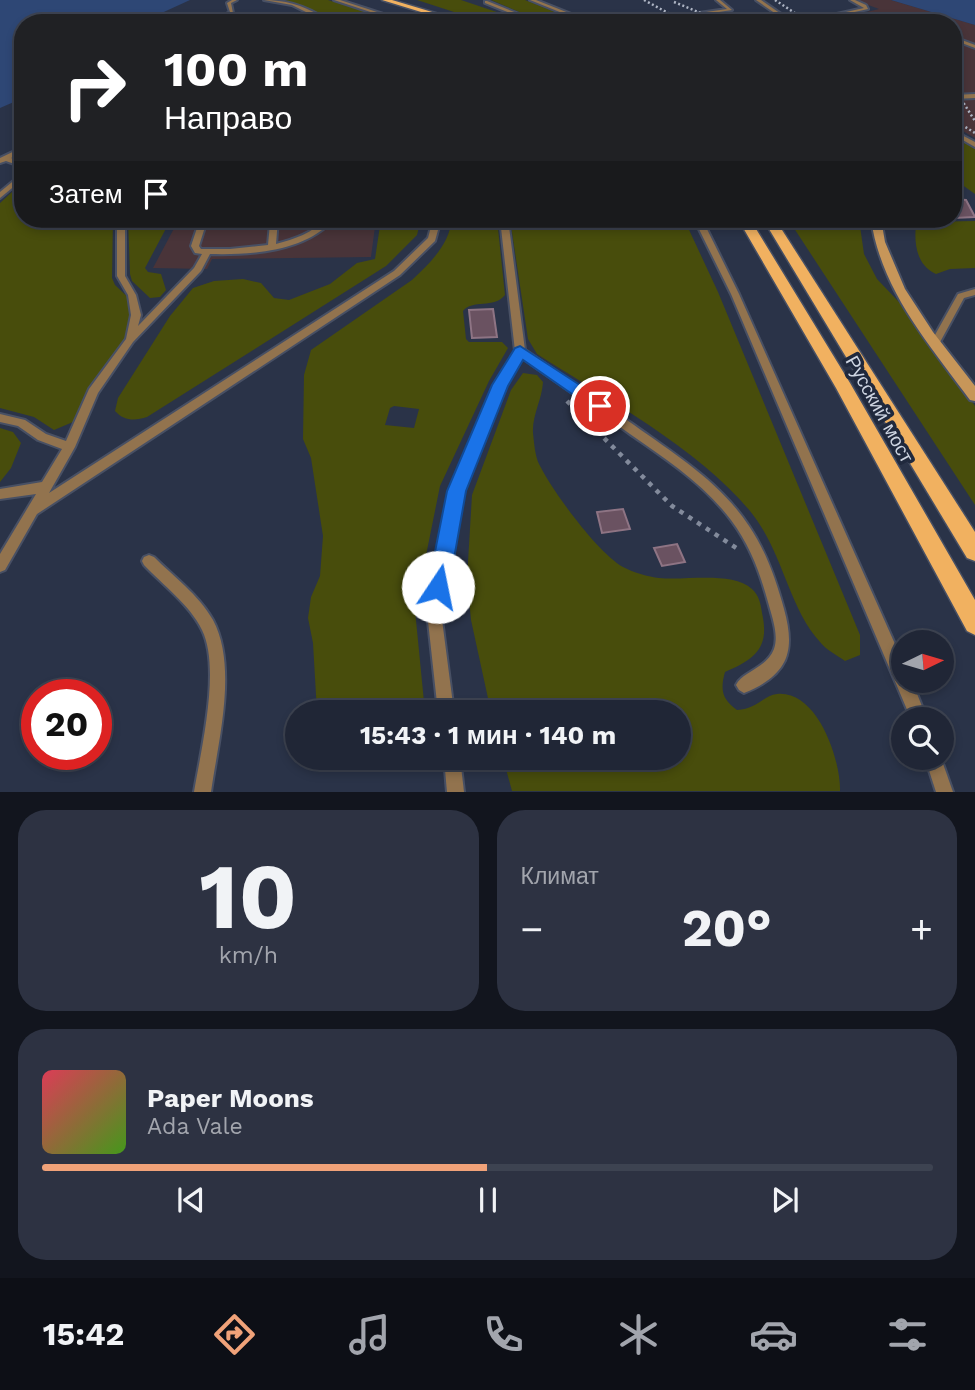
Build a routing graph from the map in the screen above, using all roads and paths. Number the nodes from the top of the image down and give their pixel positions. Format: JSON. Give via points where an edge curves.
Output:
{"nodes":[{"id":1,"x":235,"y":0,"type":"edge"},
{"id":2,"x":266,"y":0,"type":"edge"},
{"id":3,"x":336,"y":0,"type":"edge"},
{"id":4,"x":532,"y":0,"type":"edge"},
{"id":5,"x":617,"y":0,"type":"edge"},
{"id":6,"x":652,"y":0,"type":"edge"},
{"id":7,"x":718,"y":0,"type":"edge"},
{"id":8,"x":758,"y":0,"type":"edge"},
{"id":9,"x":852,"y":0,"type":"edge"},
{"id":10,"x":383,"y":2,"type":"edge"},
{"id":11,"x":486,"y":2,"type":"dead end"},
{"id":12,"x":715,"y":5,"type":"dead end"},
{"id":13,"x":724,"y":11,"type":"junction"},
{"id":14,"x":705,"y":13,"type":"junction"},
{"id":15,"x":228,"y":14,"type":"edge"},
{"id":16,"x":314,"y":14,"type":"edge"},
{"id":17,"x":380,"y":14,"type":"edge"},
{"id":18,"x":418,"y":14,"type":"edge"},
{"id":19,"x":430,"y":14,"type":"edge"},
{"id":20,"x":516,"y":14,"type":"edge"},
{"id":21,"x":569,"y":14,"type":"edge"},
{"id":22,"x":699,"y":14,"type":"edge"},
{"id":23,"x":716,"y":14,"type":"edge"},
{"id":24,"x":779,"y":14,"type":"edge"},
{"id":25,"x":842,"y":14,"type":"edge"},
{"id":26,"x":14,"y":184,"type":"edge"},
{"id":27,"x":0,"y":196,"type":"edge"},
{"id":28,"x":121,"y":228,"type":"edge"},
{"id":29,"x":201,"y":228,"type":"edge"},
{"id":30,"x":273,"y":228,"type":"edge"},
{"id":31,"x":321,"y":228,"type":"edge"},
{"id":32,"x":435,"y":228,"type":"edge"},
{"id":33,"x":505,"y":228,"type":"edge"},
{"id":34,"x":702,"y":228,"type":"edge"},
{"id":35,"x":749,"y":228,"type":"edge"},
{"id":36,"x":775,"y":228,"type":"edge"},
{"id":37,"x":878,"y":228,"type":"edge"},
{"id":38,"x":272,"y":247,"type":"junction"},
{"id":39,"x":207,"y":252,"type":"junction"},
{"id":40,"x":975,"y":292,"type":"edge"},
{"id":41,"x":130,"y":340,"type":"junction"},
{"id":42,"x":936,"y":342,"type":"junction"},
{"id":43,"x":520,"y":351,"type":"junction"},
{"id":44,"x":555,"y":374,"type":"junction"},
{"id":45,"x":969,"y":383,"type":"edge"},
{"id":46,"x":975,"y":396,"type":"edge"},
{"id":47,"x":0,"y":418,"type":"edge"},
{"id":48,"x":69,"y":447,"type":"junction"},
{"id":49,"x":45,"y":487,"type":"junction"},
{"id":50,"x":0,"y":494,"type":"edge"},
{"id":51,"x":31,"y":511,"type":"junction"},
{"id":52,"x":975,"y":551,"type":"edge"},
{"id":53,"x":149,"y":561,"type":"dead end"},
{"id":54,"x":764,"y":565,"type":"junction"},
{"id":55,"x":0,"y":566,"type":"edge"},
{"id":56,"x":975,"y":623,"type":"edge"},
{"id":57,"x":891,"y":652,"type":"edge"},
{"id":58,"x":744,"y":685,"type":"dead end"},
{"id":59,"x":445,"y":700,"type":"edge"},
{"id":60,"x":453,"y":770,"type":"edge"},
{"id":61,"x":937,"y":770,"type":"edge"},
{"id":62,"x":202,"y":792,"type":"edge"},
{"id":63,"x":456,"y":792,"type":"edge"},
{"id":64,"x":945,"y":792,"type":"edge"}],
"edges":[{"from":1,"to":15,"type":"lane","via":[[229,3],[232,12]]},
{"from":2,"to":16,"type":"lane","via":[[288,2]]},
{"from":3,"to":17,"type":"lane"},
{"from":4,"to":21,"type":"lane"},
{"from":5,"to":6,"type":"lane"},
{"from":7,"to":13,"type":"lane","via":[[731,8]]},
{"from":8,"to":24,"type":"lane"},
{"from":9,"to":25,"type":"lane","via":[[866,9]]},
{"from":10,"to":18,"type":"main road"},
{"from":10,"to":19,"type":"main road"},
{"from":11,"to":20,"type":"lane"},
{"from":12,"to":13,"type":"lane"},
{"from":13,"to":14,"type":"lane"},
{"from":14,"to":22,"type":"lane"},
{"from":14,"to":23,"type":"lane"},
{"from":26,"to":27,"type":"lane"},
{"from":28,"to":41,"type":"lane","via":[[121,276],[136,315]]},
{"from":29,"to":39,"type":"lane","via":[[195,246]]},
{"from":30,"to":38,"type":"lane"},
{"from":31,"to":38,"type":"lane"},
{"from":32,"to":51,"type":"lane","via":[[432,239],[397,274]]},
{"from":33,"to":43,"type":"lane"},
{"from":34,"to":57,"type":"lane"},
{"from":35,"to":56,"type":"main road","name":"Русский мост"},
{"from":36,"to":52,"type":"main road","name":"Русский мост"},
{"from":37,"to":42,"type":"street","via":[[889,267]]},
{"from":38,"to":39,"type":"lane"},
{"from":39,"to":41,"type":"lane","via":[[198,269]]},
{"from":40,"to":42,"type":"lane","via":[[961,296]]},
{"from":41,"to":48,"type":"lane","via":[[93,392]]},
{"from":42,"to":45,"type":"street"},
{"from":43,"to":44,"type":"lane"},
{"from":43,"to":59,"type":"lane","via":[[500,385],[457,491],[434,612]]},
{"from":44,"to":54,"type":"lane","via":[[716,493],[752,538]]},
{"from":44,"to":54,"type":"path","via":[[569,404],[672,506]]},
{"from":45,"to":46,"type":"street"},
{"from":47,"to":48,"type":"lane","via":[[21,423]]},
{"from":48,"to":49,"type":"lane"},
{"from":49,"to":50,"type":"lane"},
{"from":49,"to":51,"type":"lane"},
{"from":51,"to":55,"type":"lane"},
{"from":53,"to":62,"type":"lane","via":[[207,623],[215,640],[214,713]]},
{"from":54,"to":58,"type":"lane","via":[[783,635],[781,651],[765,674]]},
{"from":60,"to":63,"type":"lane"},
{"from":61,"to":64,"type":"lane"}]}
